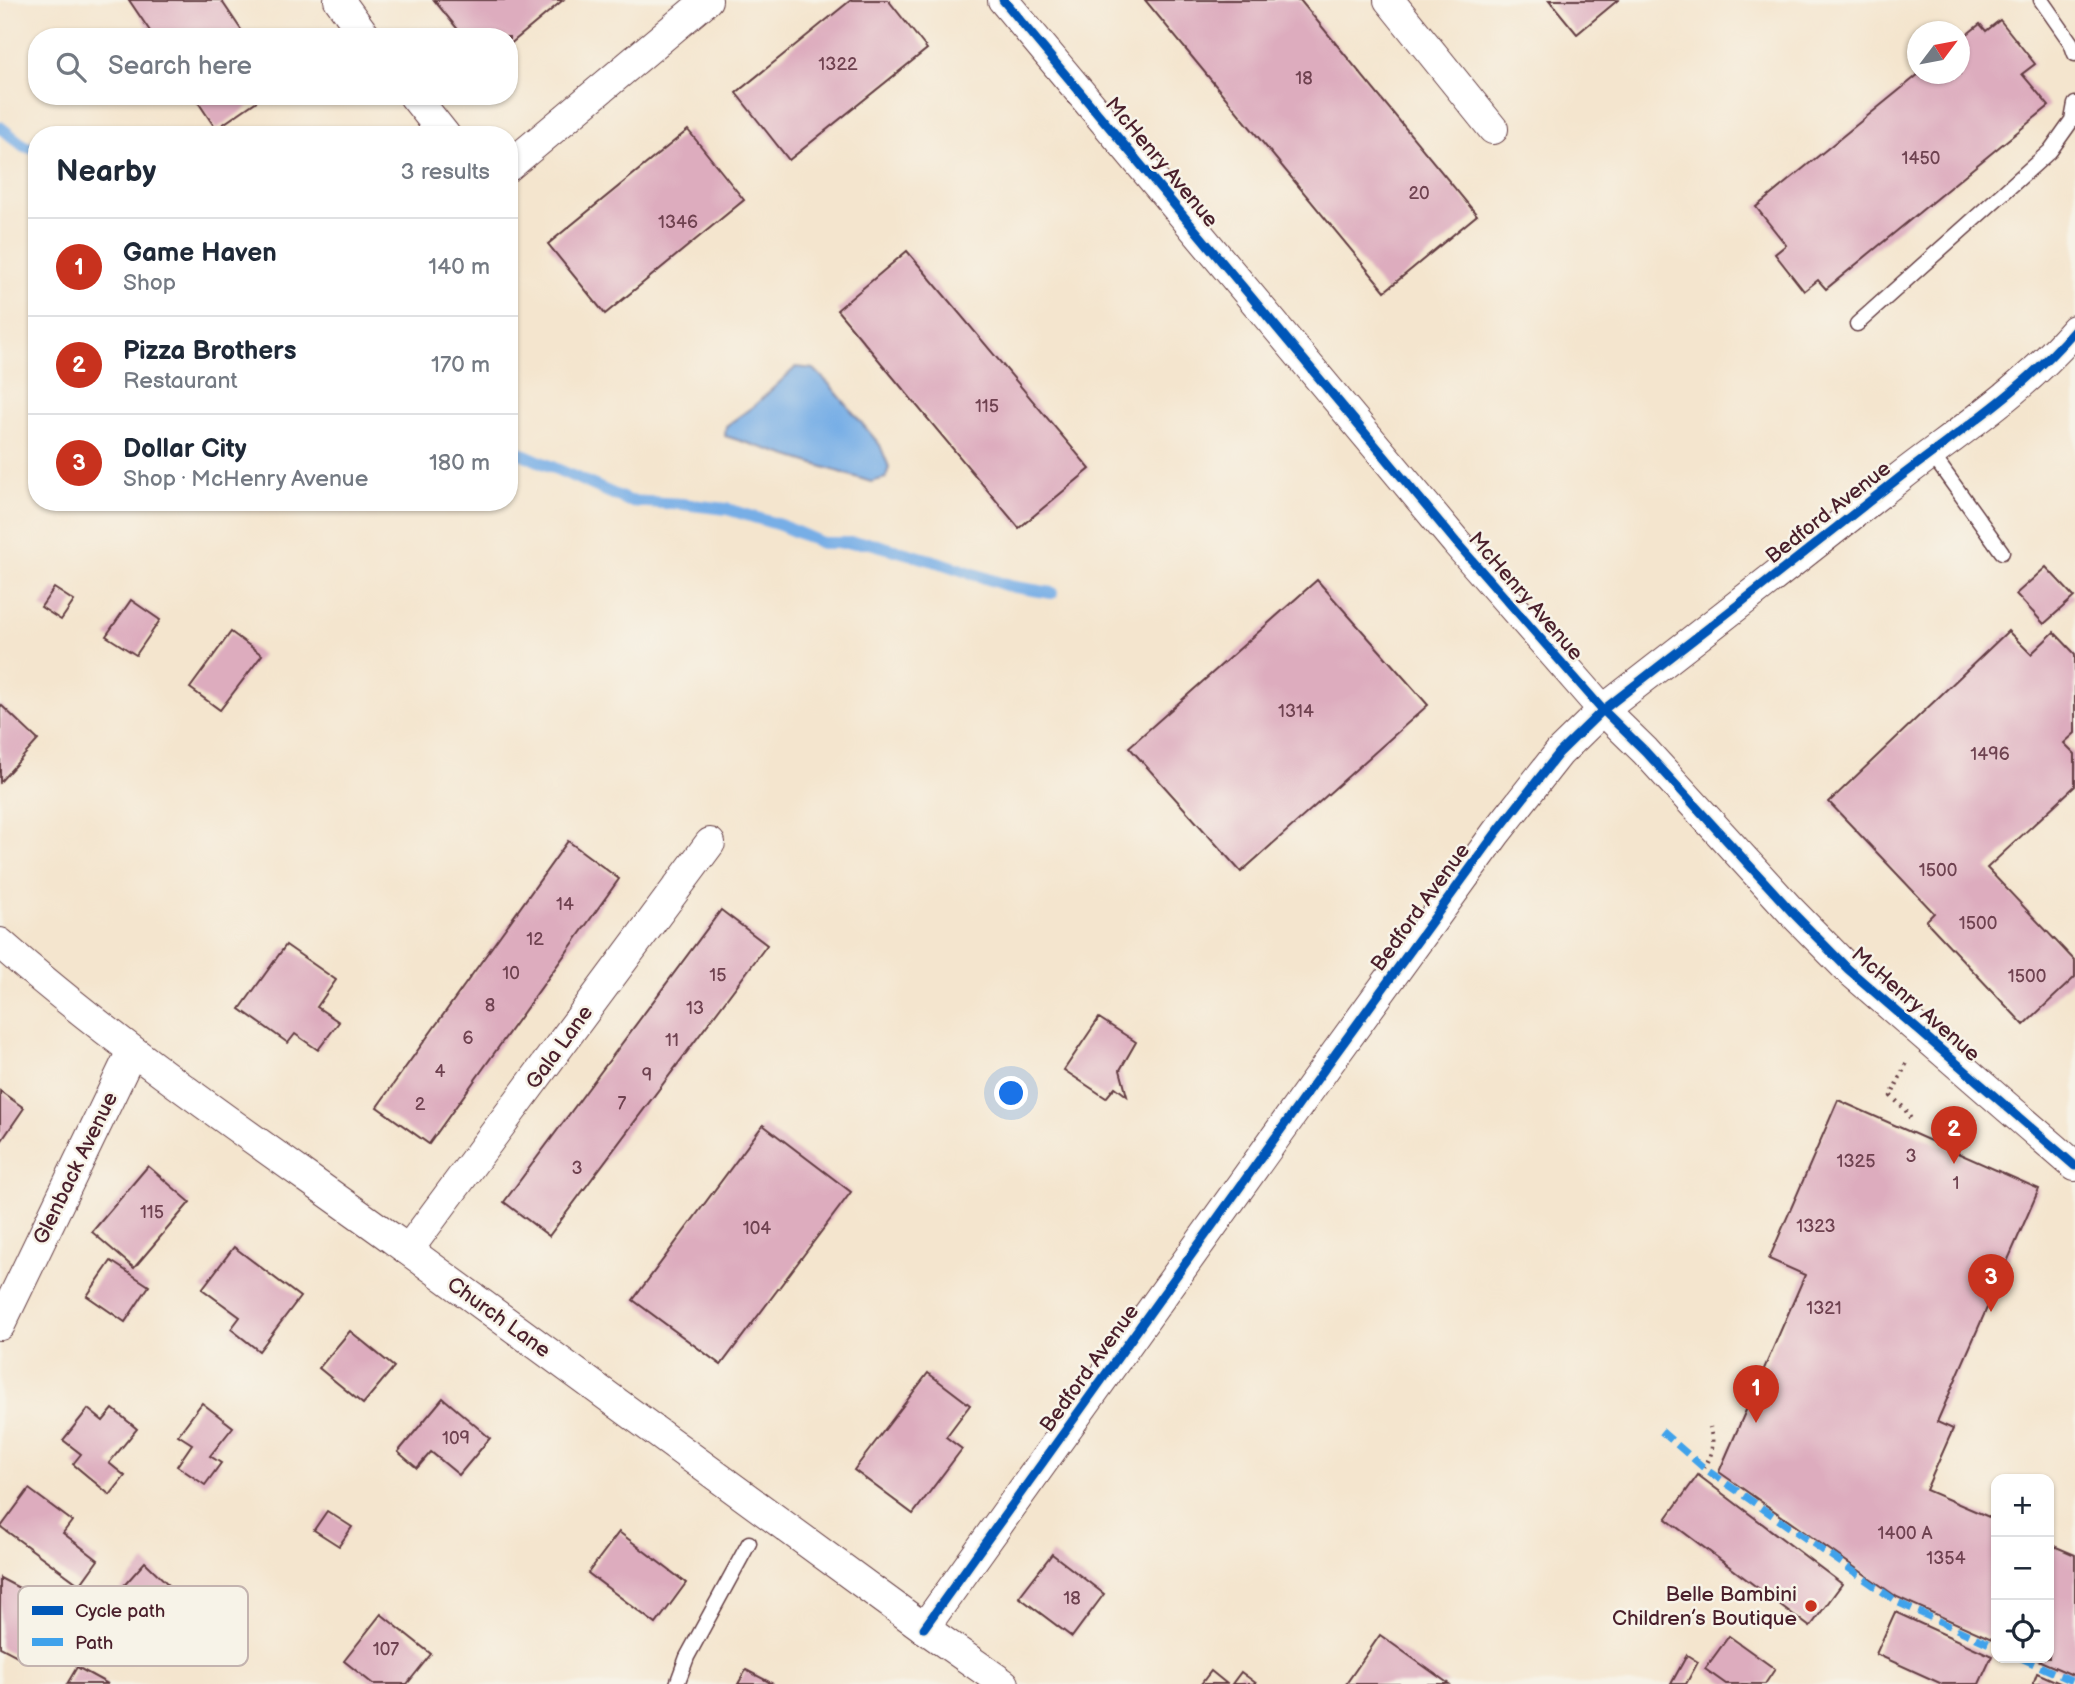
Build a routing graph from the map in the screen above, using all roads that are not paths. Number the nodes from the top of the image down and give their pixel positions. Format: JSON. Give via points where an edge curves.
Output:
{"nodes":[{"id":1,"x":339,"y":0,"type":"edge"},
{"id":2,"x":707,"y":0,"type":"edge"},
{"id":3,"x":1003,"y":0,"type":"edge"},
{"id":4,"x":1388,"y":0,"type":"edge"},
{"id":5,"x":2041,"y":0,"type":"edge"},
{"id":6,"x":359,"y":28,"type":"edge"},
{"id":7,"x":2075,"y":54,"type":"edge"},
{"id":8,"x":2075,"y":104,"type":"edge"},
{"id":9,"x":421,"y":105,"type":"edge"},
{"id":10,"x":438,"y":126,"type":"edge"},
{"id":11,"x":1493,"y":129,"type":"dead end"},
{"id":12,"x":518,"y":158,"type":"edge"},
{"id":13,"x":1857,"y":324,"type":"dead end"},
{"id":14,"x":2075,"y":330,"type":"edge"},
{"id":15,"x":1931,"y":453,"type":"junction"},
{"id":16,"x":2002,"y":552,"type":"dead end"},
{"id":17,"x":1603,"y":710,"type":"junction"},
{"id":18,"x":710,"y":843,"type":"dead end"},
{"id":19,"x":0,"y":943,"type":"edge"},
{"id":20,"x":132,"y":1051,"type":"junction"},
{"id":21,"x":2075,"y":1166,"type":"edge"},
{"id":22,"x":408,"y":1250,"type":"junction"},
{"id":23,"x":0,"y":1325,"type":"edge"},
{"id":24,"x":749,"y":1543,"type":"dead end"},
{"id":25,"x":923,"y":1628,"type":"junction"},
{"id":26,"x":677,"y":1684,"type":"edge"},
{"id":27,"x":1004,"y":1684,"type":"edge"}],
"edges":[{"from":1,"to":6,"type":"street"},
{"from":2,"to":12,"type":"street"},
{"from":3,"to":17,"type":"street","name":"McHenry Avenue"},
{"from":4,"to":11,"type":"street"},
{"from":5,"to":7,"type":"lane"},
{"from":8,"to":13,"type":"lane","via":[[2072,120],[2050,151]]},
{"from":9,"to":10,"type":"street"},
{"from":14,"to":15,"type":"street","name":"Bedford Avenue","via":[[2012,393]]},
{"from":15,"to":16,"type":"lane"},
{"from":15,"to":17,"type":"street","name":"Bedford Avenue"},
{"from":17,"to":21,"type":"street","name":"McHenry Avenue","via":[[1848,969]]},
{"from":17,"to":25,"type":"street","name":"Bedford Avenue","via":[[1559,752],[1496,833]]},
{"from":18,"to":22,"type":"street","name":"Gala Lane"},
{"from":19,"to":20,"type":"street","name":"Church Lane"},
{"from":20,"to":22,"type":"street","name":"Church Lane"},
{"from":20,"to":23,"type":"street","name":"Glenback Avenue"},
{"from":22,"to":25,"type":"street","name":"Church Lane"},
{"from":24,"to":26,"type":"lane"},
{"from":25,"to":27,"type":"street","name":"Church Lane"}]}
